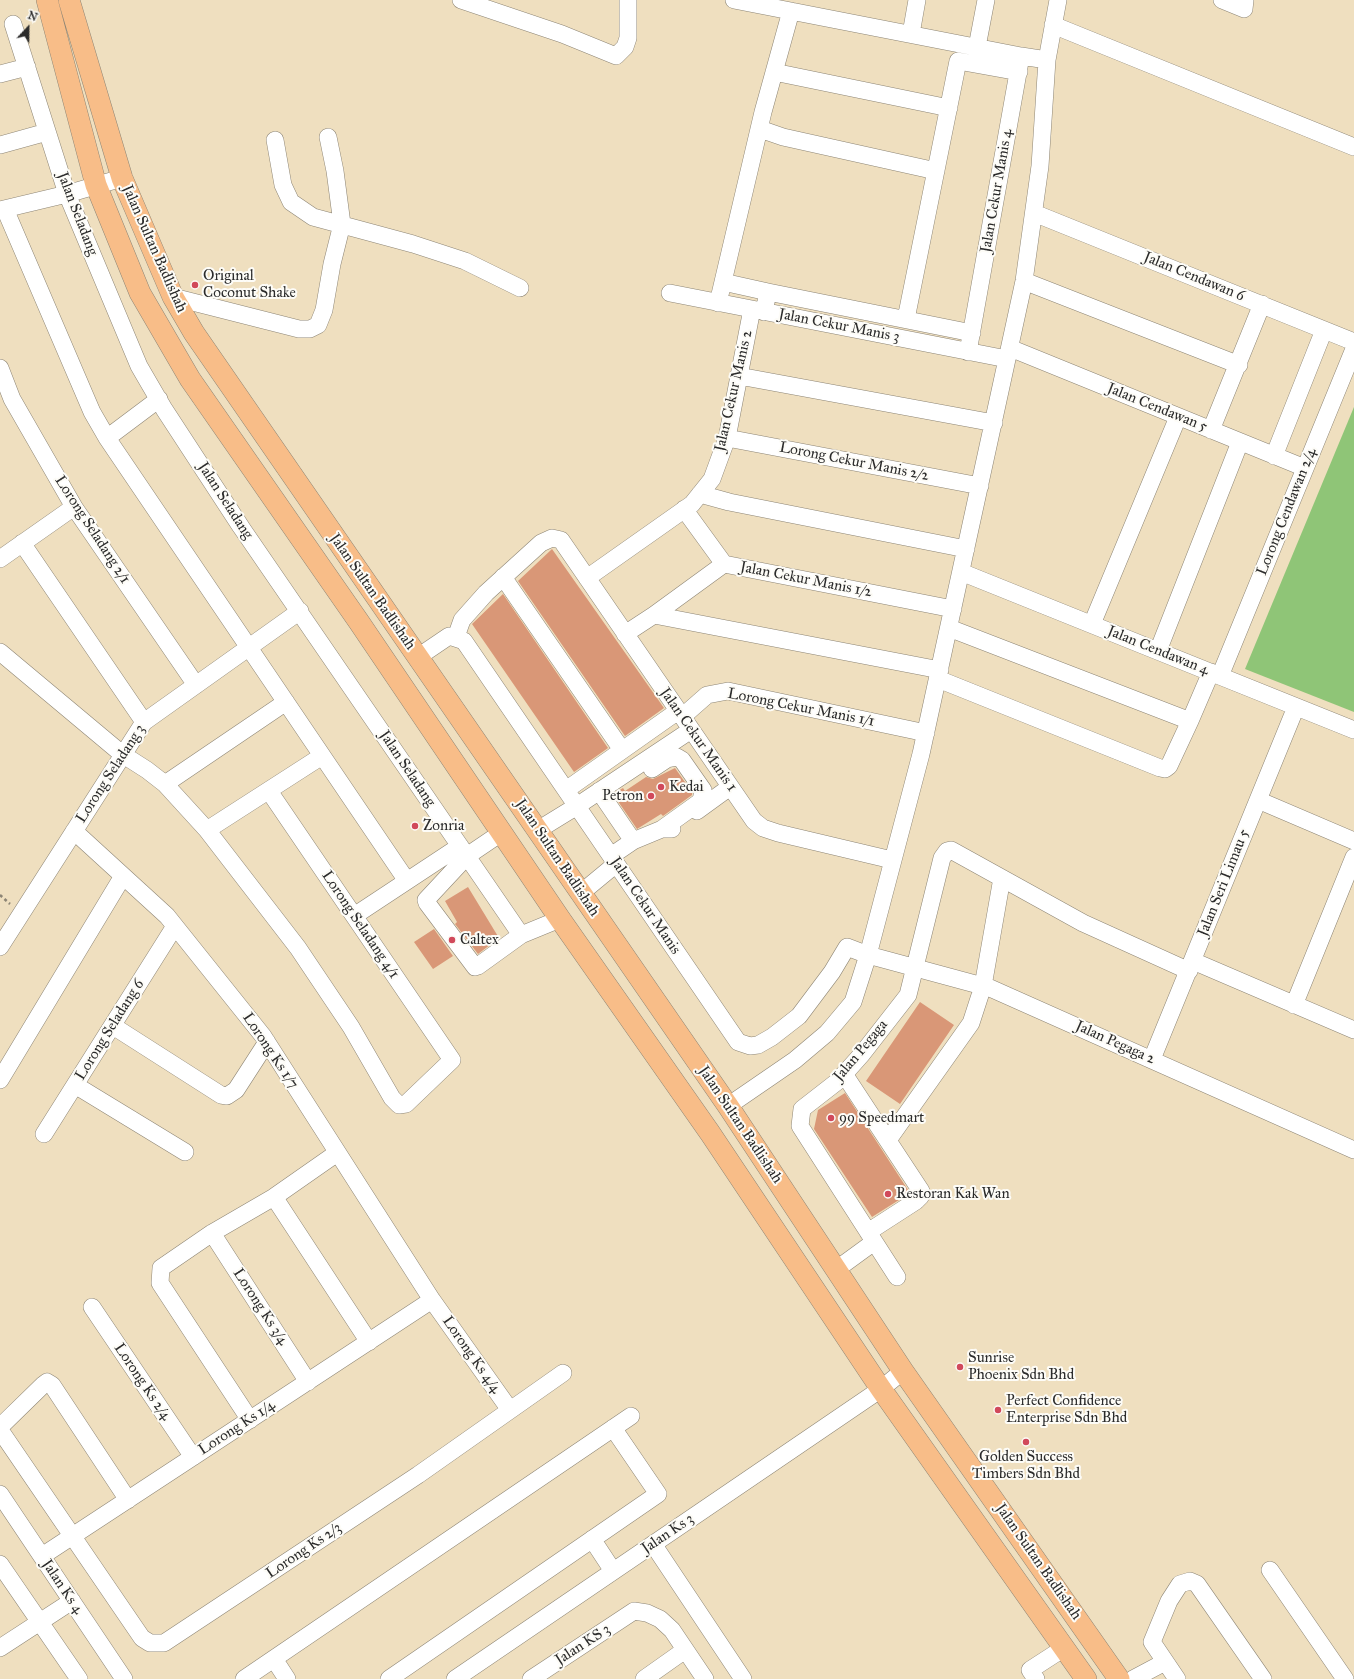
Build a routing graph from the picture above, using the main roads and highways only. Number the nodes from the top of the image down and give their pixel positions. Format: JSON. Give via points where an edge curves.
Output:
{"nodes":[{"id":1,"x":47,"y":0,"type":"edge"},
{"id":2,"x":69,"y":0,"type":"edge"},
{"id":3,"x":1086,"y":1679,"type":"edge"},
{"id":4,"x":1120,"y":1679,"type":"edge"}],
"edges":[{"from":1,"to":3,"type":"main road","name":"Jalan Sultan Badlishah","via":[[96,185],[140,293],[190,380],[710,1133],[881,1389]]},
{"from":2,"to":4,"type":"main road","name":"Jalan Sultan Badlishah","via":[[122,178],[173,297],[214,364],[728,1106],[903,1371]]}]}
